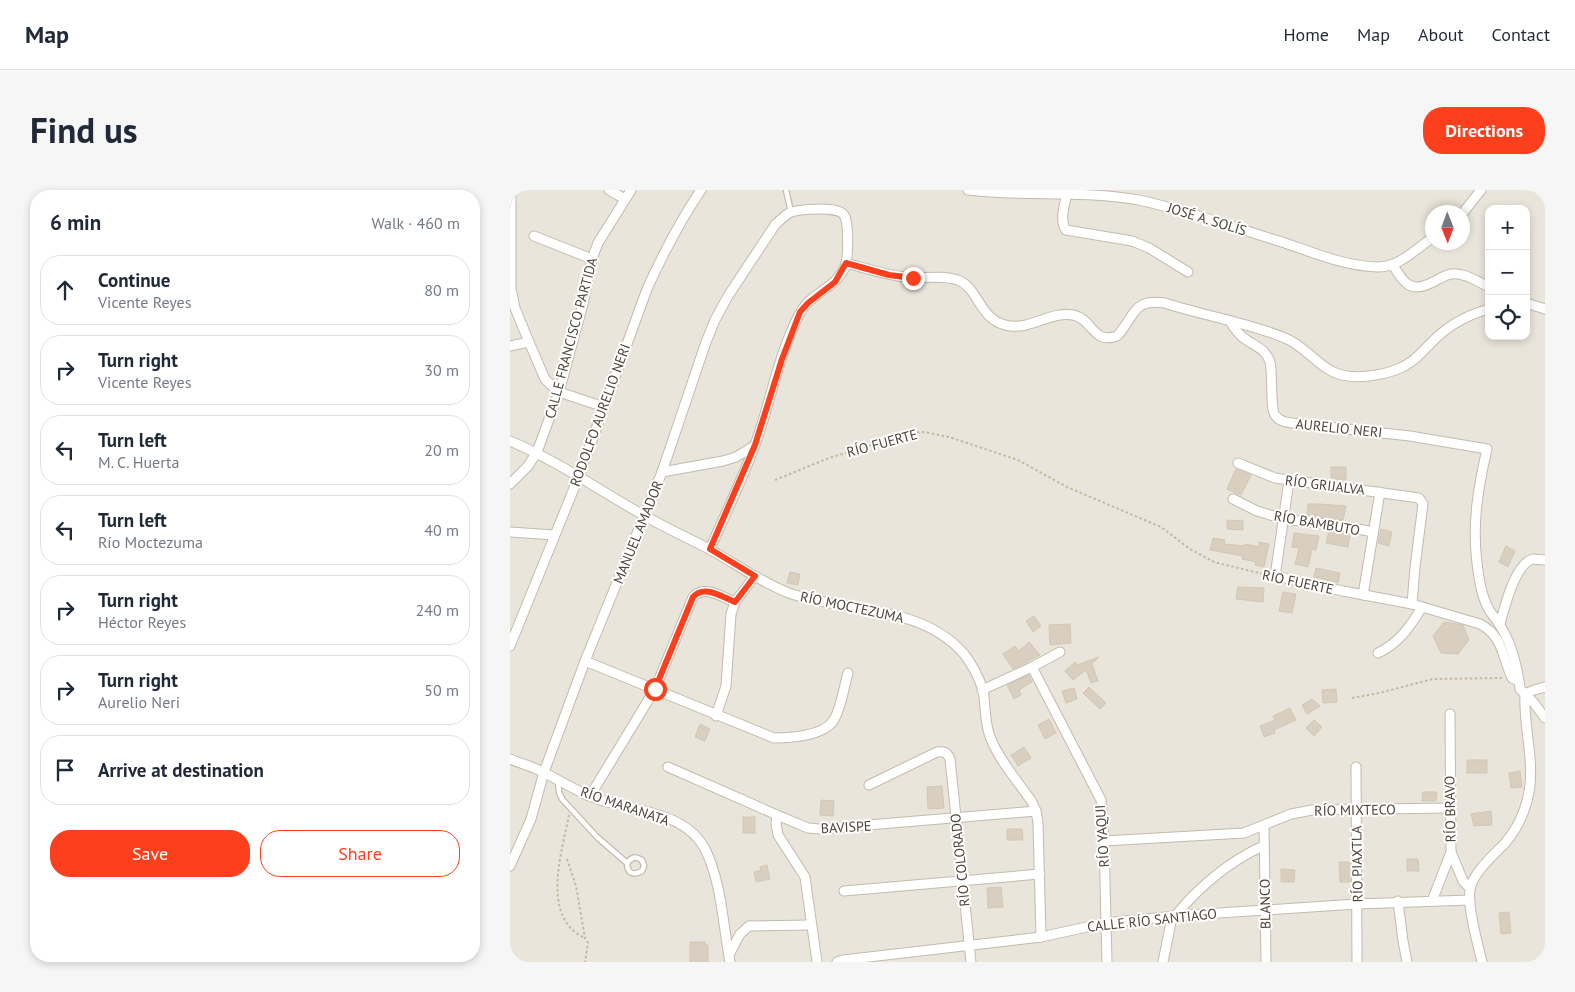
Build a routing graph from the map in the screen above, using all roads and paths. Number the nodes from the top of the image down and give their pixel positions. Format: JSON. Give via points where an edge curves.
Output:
{"nodes":[{"id":1,"x":511,"y":190,"type":"edge"},
{"id":2,"x":609,"y":190,"type":"edge"},
{"id":3,"x":630,"y":190,"type":"edge"},
{"id":4,"x":701,"y":190,"type":"edge"},
{"id":5,"x":786,"y":190,"type":"edge"},
{"id":6,"x":968,"y":190,"type":"edge"},
{"id":7,"x":1481,"y":190,"type":"edge"},
{"id":8,"x":1110,"y":192,"type":"edge"},
{"id":9,"x":1067,"y":193,"type":"junction"},
{"id":10,"x":621,"y":195,"type":"edge"},
{"id":11,"x":1469,"y":205,"type":"edge"},
{"id":12,"x":791,"y":212,"type":"junction"},
{"id":13,"x":534,"y":236,"type":"dead end"},
{"id":14,"x":1425,"y":243,"type":"edge"},
{"id":15,"x":592,"y":259,"type":"junction"},
{"id":16,"x":846,"y":263,"type":"junction"},
{"id":17,"x":1393,"y":265,"type":"junction"},
{"id":18,"x":1188,"y":272,"type":"dead end"},
{"id":19,"x":1485,"y":285,"type":"edge"},
{"id":20,"x":1530,"y":304,"type":"edge"},
{"id":21,"x":1545,"y":309,"type":"edge"},
{"id":22,"x":1485,"y":310,"type":"edge"},
{"id":23,"x":1230,"y":321,"type":"junction"},
{"id":24,"x":529,"y":342,"type":"junction"},
{"id":25,"x":510,"y":346,"type":"edge"},
{"id":26,"x":559,"y":392,"type":"junction"},
{"id":27,"x":604,"y":407,"type":"junction"},
{"id":28,"x":510,"y":441,"type":"edge"},
{"id":29,"x":755,"y":445,"type":"junction"},
{"id":30,"x":537,"y":452,"type":"junction"},
{"id":31,"x":1238,"y":463,"type":"dead end"},
{"id":32,"x":662,"y":472,"type":"junction"},
{"id":33,"x":579,"y":476,"type":"junction"},
{"id":34,"x":775,"y":480,"type":"dead end"},
{"id":35,"x":1289,"y":481,"type":"junction"},
{"id":36,"x":510,"y":484,"type":"edge"},
{"id":37,"x":1380,"y":492,"type":"junction"},
{"id":38,"x":1233,"y":500,"type":"dead end"},
{"id":39,"x":645,"y":516,"type":"junction"},
{"id":40,"x":1284,"y":519,"type":"junction"},
{"id":41,"x":510,"y":532,"type":"edge"},
{"id":42,"x":1373,"y":532,"type":"junction"},
{"id":43,"x":554,"y":535,"type":"junction"},
{"id":44,"x":710,"y":549,"type":"junction"},
{"id":45,"x":1545,"y":560,"type":"edge"},
{"id":46,"x":755,"y":576,"type":"junction"},
{"id":47,"x":1274,"y":576,"type":"junction"},
{"id":48,"x":1363,"y":595,"type":"junction"},
{"id":49,"x":735,"y":602,"type":"junction"},
{"id":50,"x":1412,"y":604,"type":"junction"},
{"id":51,"x":1422,"y":607,"type":"junction"},
{"id":52,"x":1500,"y":624,"type":"junction"},
{"id":53,"x":510,"y":646,"type":"edge"},
{"id":54,"x":1060,"y":652,"type":"dead end"},
{"id":55,"x":1378,"y":653,"type":"dead end"},
{"id":56,"x":585,"y":662,"type":"junction"},
{"id":57,"x":1032,"y":667,"type":"junction"},
{"id":58,"x":848,"y":673,"type":"dead end"},
{"id":59,"x":1516,"y":680,"type":"junction"},
{"id":60,"x":1545,"y":687,"type":"edge"},
{"id":61,"x":655,"y":689,"type":"junction"},
{"id":62,"x":982,"y":690,"type":"junction"},
{"id":63,"x":1525,"y":694,"type":"junction"},
{"id":64,"x":1352,"y":698,"type":"dead end"},
{"id":65,"x":1450,"y":714,"type":"dead end"},
{"id":66,"x":716,"y":716,"type":"junction"},
{"id":67,"x":1545,"y":718,"type":"edge"},
{"id":68,"x":510,"y":759,"type":"edge"},
{"id":69,"x":668,"y":766,"type":"dead end"},
{"id":70,"x":1356,"y":767,"type":"dead end"},
{"id":71,"x":544,"y":772,"type":"junction"},
{"id":72,"x":558,"y":780,"type":"junction"},
{"id":73,"x":869,"y":785,"type":"dead end"},
{"id":74,"x":590,"y":796,"type":"junction"},
{"id":75,"x":570,"y":808,"type":"junction"},
{"id":76,"x":1449,"y":808,"type":"junction"},
{"id":77,"x":1356,"y":810,"type":"junction"},
{"id":78,"x":1036,"y":812,"type":"junction"},
{"id":79,"x":777,"y":815,"type":"junction"},
{"id":80,"x":956,"y":818,"type":"junction"},
{"id":81,"x":1264,"y":826,"type":"junction"},
{"id":82,"x":1104,"y":841,"type":"junction"},
{"id":83,"x":1263,"y":846,"type":"junction"},
{"id":84,"x":1451,"y":852,"type":"junction"},
{"id":85,"x":567,"y":859,"type":"dead end"},
{"id":86,"x":627,"y":862,"type":"dead end"},
{"id":87,"x":510,"y":866,"type":"edge"},
{"id":88,"x":1040,"y":874,"type":"junction"},
{"id":89,"x":962,"y":881,"type":"junction"},
{"id":90,"x":1470,"y":888,"type":"junction"},
{"id":91,"x":844,"y":891,"type":"dead end"},
{"id":92,"x":1470,"y":900,"type":"junction"},
{"id":93,"x":1432,"y":901,"type":"junction"},
{"id":94,"x":1398,"y":902,"type":"junction"},
{"id":95,"x":1357,"y":904,"type":"junction"},
{"id":96,"x":1265,"y":910,"type":"junction"},
{"id":97,"x":1174,"y":916,"type":"junction"},
{"id":98,"x":1105,"y":923,"type":"junction"},
{"id":99,"x":811,"y":925,"type":"junction"},
{"id":100,"x":1041,"y":936,"type":"junction"},
{"id":101,"x":585,"y":938,"type":"junction"},
{"id":102,"x":969,"y":945,"type":"junction"},
{"id":103,"x":730,"y":958,"type":"edge"},
{"id":104,"x":585,"y":962,"type":"edge"},
{"id":105,"x":817,"y":962,"type":"edge"},
{"id":106,"x":837,"y":962,"type":"edge"},
{"id":107,"x":971,"y":962,"type":"edge"},
{"id":108,"x":1107,"y":962,"type":"edge"},
{"id":109,"x":1163,"y":962,"type":"edge"},
{"id":110,"x":1266,"y":962,"type":"edge"},
{"id":111,"x":1357,"y":962,"type":"edge"},
{"id":112,"x":1407,"y":962,"type":"edge"},
{"id":113,"x":1482,"y":962,"type":"edge"}],
"edges":[{"from":1,"to":24,"type":"street","via":[[511,289]]},
{"from":2,"to":10,"type":"street"},
{"from":3,"to":10,"type":"street","name":"CALLE FRANCISCO PARTIDA"},
{"from":4,"to":27,"type":"street","name":"RODOLFO AURELIO NERI","via":[[651,280]]},
{"from":5,"to":12,"type":"lane"},
{"from":6,"to":9,"type":"street","name":"JOSÉ A. SOLÍS"},
{"from":7,"to":11,"type":"street"},
{"from":8,"to":9,"type":"street","name":"JOSÉ A. SOLÍS"},
{"from":8,"to":17,"type":"street","name":"JOSÉ A. SOLÍS","via":[[1174,208],[1352,264]]},
{"from":9,"to":18,"type":"street","via":[[1063,221],[1066,230],[1132,241]]},
{"from":10,"to":15,"type":"street","name":"CALLE FRANCISCO PARTIDA"},
{"from":12,"to":16,"type":"street","via":[[832,209],[843,213],[848,236]]},
{"from":12,"to":32,"type":"street","name":"MANUEL AMADOR","via":[[775,226],[715,320]]},
{"from":13,"to":15,"type":"street"},
{"from":14,"to":17,"type":"street"},
{"from":15,"to":26,"type":"street","name":"CALLE FRANCISCO PARTIDA"},
{"from":16,"to":23,"type":"street","via":[[889,275],[948,278],[965,284],[987,315],[1002,324],[1019,326],[1055,316],[1074,315],[1099,336],[1111,338],[1122,331],[1138,307],[1155,301]]},
{"from":16,"to":29,"type":"street","via":[[835,282],[800,312]]},
{"from":17,"to":19,"type":"street","via":[[1406,284],[1413,287],[1428,285],[1450,274],[1459,274]]},
{"from":20,"to":21,"type":"street"},
{"from":22,"to":23,"type":"street","via":[[1453,324],[1406,366],[1378,374],[1354,376],[1336,373],[1284,338]]},
{"from":23,"to":52,"type":"street","name":"AURELIO NERI","via":[[1240,334],[1266,353],[1273,386],[1272,408],[1282,421],[1487,449],[1479,483],[1474,541],[1480,585],[1488,609]]},
{"from":24,"to":25,"type":"street"},
{"from":24,"to":26,"type":"street","via":[[545,379]]},
{"from":26,"to":27,"type":"street"},
{"from":26,"to":30,"type":"street","name":"CALLE FRANCISCO PARTIDA"},
{"from":27,"to":33,"type":"street","name":"RODOLFO AURELIO NERI"},
{"from":28,"to":30,"type":"street","name":"RÍO MOCTEZUMA"},
{"from":29,"to":32,"type":"street","via":[[723,461]]},
{"from":29,"to":44,"type":"street"},
{"from":30,"to":33,"type":"street","name":"RÍO MOCTEZUMA"},
{"from":30,"to":36,"type":"street","name":"CALLE FRANCISCO PARTIDA"},
{"from":31,"to":35,"type":"street","name":"RÍO GRIJALVA"},
{"from":32,"to":39,"type":"street","name":"MANUEL AMADOR"},
{"from":33,"to":39,"type":"street","name":"RÍO MOCTEZUMA"},
{"from":33,"to":43,"type":"street","name":"RODOLFO AURELIO NERI"},
{"from":34,"to":47,"type":"path","name":"RÍO FUERTE","via":[[829,458],[924,432],[1018,460],[1067,487],[1161,527],[1214,562]]},
{"from":35,"to":37,"type":"street","name":"RÍO GRIJALVA"},
{"from":35,"to":40,"type":"street"},
{"from":37,"to":42,"type":"street"},
{"from":37,"to":50,"type":"street","name":"RÍO GRIJALVA","via":[[1414,496],[1423,504]]},
{"from":38,"to":40,"type":"street","name":"RÍO BAMBUTO"},
{"from":39,"to":44,"type":"street","name":"RÍO MOCTEZUMA"},
{"from":39,"to":56,"type":"street","name":"MANUEL AMADOR"},
{"from":40,"to":42,"type":"street","name":"RÍO BAMBUTO"},
{"from":40,"to":47,"type":"street"},
{"from":41,"to":43,"type":"street"},
{"from":42,"to":48,"type":"street"},
{"from":43,"to":53,"type":"street","name":"RODOLFO AURELIO NERI"},
{"from":44,"to":46,"type":"street","name":"RÍO MOCTEZUMA"},
{"from":45,"to":52,"type":"street","via":[[1532,559],[1525,563],[1509,594]]},
{"from":46,"to":49,"type":"street"},
{"from":46,"to":62,"type":"street","name":"RÍO MOCTEZUMA","via":[[814,601],[902,617],[927,626],[963,653],[974,668]]},
{"from":47,"to":48,"type":"street","name":"RÍO FUERTE"},
{"from":48,"to":50,"type":"street","name":"RÍO FUERTE"},
{"from":49,"to":61,"type":"street","via":[[707,591],[696,592]]},
{"from":49,"to":66,"type":"street","via":[[729,625],[726,686]]},
{"from":50,"to":51,"type":"street","name":"RÍO FUERTE"},
{"from":51,"to":55,"type":"street","via":[[1408,630]]},
{"from":51,"to":59,"type":"street","name":"RÍO FUERTE","via":[[1490,629]]},
{"from":52,"to":59,"type":"street","via":[[1509,642]]},
{"from":54,"to":57,"type":"street"},
{"from":56,"to":61,"type":"street"},
{"from":56,"to":71,"type":"street","name":"MANUEL AMADOR"},
{"from":57,"to":62,"type":"street"},
{"from":57,"to":82,"type":"street","name":"RÍO YAQUI","via":[[1101,800]]},
{"from":58,"to":66,"type":"street","via":[[836,715],[832,722],[818,731],[774,738]]},
{"from":59,"to":63,"type":"street","name":"RÍO FUERTE"},
{"from":59,"to":64,"type":"path","via":[[1433,679]]},
{"from":60,"to":63,"type":"street"},
{"from":61,"to":66,"type":"street"},
{"from":61,"to":74,"type":"street"},
{"from":62,"to":78,"type":"street","name":"RÍO MOCTEZUMA","via":[[990,738]]},
{"from":63,"to":67,"type":"street"},
{"from":63,"to":90,"type":"street","name":"RÍO FUERTE","via":[[1531,773],[1527,801],[1516,829],[1478,873]]},
{"from":65,"to":76,"type":"street","name":"RÍO BRAVO"},
{"from":68,"to":71,"type":"street"},
{"from":69,"to":79,"type":"street","name":"BAVISPE"},
{"from":70,"to":77,"type":"street","name":"RÍO PIAXTLA"},
{"from":71,"to":72,"type":"street","name":"RÍO MARANATA"},
{"from":71,"to":87,"type":"street","name":"MANUEL AMADOR","via":[[531,819]]},
{"from":72,"to":74,"type":"street","name":"RÍO MARANATA"},
{"from":72,"to":75,"type":"lane","via":[[559,792]]},
{"from":73,"to":80,"type":"street","name":"RÍO COLORADO","via":[[936,752],[945,752],[950,759]]},
{"from":74,"to":103,"type":"street","name":"RÍO MARANATA","via":[[661,815],[695,836],[714,872]]},
{"from":75,"to":86,"type":"lane"},
{"from":75,"to":101,"type":"path","via":[[557,888],[561,913],[568,926]]},
{"from":76,"to":77,"type":"street","name":"RÍO MIXTECO"},
{"from":76,"to":84,"type":"street","name":"RÍO BRAVO"},
{"from":77,"to":81,"type":"street","name":"RÍO MIXTECO","via":[[1302,811]]},
{"from":77,"to":95,"type":"street","name":"RÍO PIAXTLA"},
{"from":78,"to":80,"type":"street","name":"BAVISPE"},
{"from":78,"to":88,"type":"street","name":"RÍO MOCTEZUMA"},
{"from":79,"to":80,"type":"street","name":"BAVISPE","via":[[808,828],[820,829]]},
{"from":79,"to":99,"type":"street","via":[[778,835],[806,876]]},
{"from":80,"to":89,"type":"street","name":"RÍO COLORADO"},
{"from":81,"to":82,"type":"street","name":"RÍO MIXTECO","via":[[1244,833]]},
{"from":81,"to":83,"type":"street","name":"BLANCO"},
{"from":82,"to":98,"type":"street","name":"RÍO YAQUI"},
{"from":83,"to":96,"type":"street","name":"BLANCO"},
{"from":83,"to":97,"type":"street","via":[[1242,855],[1214,876]]},
{"from":84,"to":90,"type":"street"},
{"from":84,"to":93,"type":"street","name":"RÍO BRAVO"},
{"from":85,"to":101,"type":"path","via":[[576,886]]},
{"from":88,"to":89,"type":"street"},
{"from":88,"to":100,"type":"street","name":"RÍO MOCTEZUMA"},
{"from":89,"to":91,"type":"street"},
{"from":89,"to":102,"type":"street","name":"RÍO COLORADO"},
{"from":90,"to":92,"type":"street"},
{"from":92,"to":93,"type":"street","name":"CALLE RÍO SANTIAGO"},
{"from":92,"to":113,"type":"street"},
{"from":93,"to":94,"type":"street","name":"CALLE RÍO SANTIAGO"},
{"from":94,"to":95,"type":"street","name":"CALLE RÍO SANTIAGO"},
{"from":94,"to":112,"type":"street"},
{"from":95,"to":96,"type":"street","name":"CALLE RÍO SANTIAGO"},
{"from":95,"to":111,"type":"street","name":"RÍO PIAXTLA"},
{"from":96,"to":97,"type":"street","name":"CALLE RÍO SANTIAGO"},
{"from":96,"to":110,"type":"street","name":"BLANCO"},
{"from":97,"to":98,"type":"street","name":"CALLE RÍO SANTIAGO"},
{"from":97,"to":109,"type":"street"},
{"from":98,"to":100,"type":"street","name":"CALLE RÍO SANTIAGO"},
{"from":98,"to":108,"type":"street","name":"RÍO YAQUI"},
{"from":99,"to":103,"type":"street","via":[[750,926],[740,934]]},
{"from":99,"to":105,"type":"street"},
{"from":100,"to":102,"type":"street","name":"CALLE RÍO SANTIAGO"},
{"from":101,"to":104,"type":"path","via":[[588,943]]},
{"from":102,"to":106,"type":"street","name":"CALLE RÍO SANTIAGO"},
{"from":102,"to":107,"type":"street","name":"RÍO COLORADO"}]}
